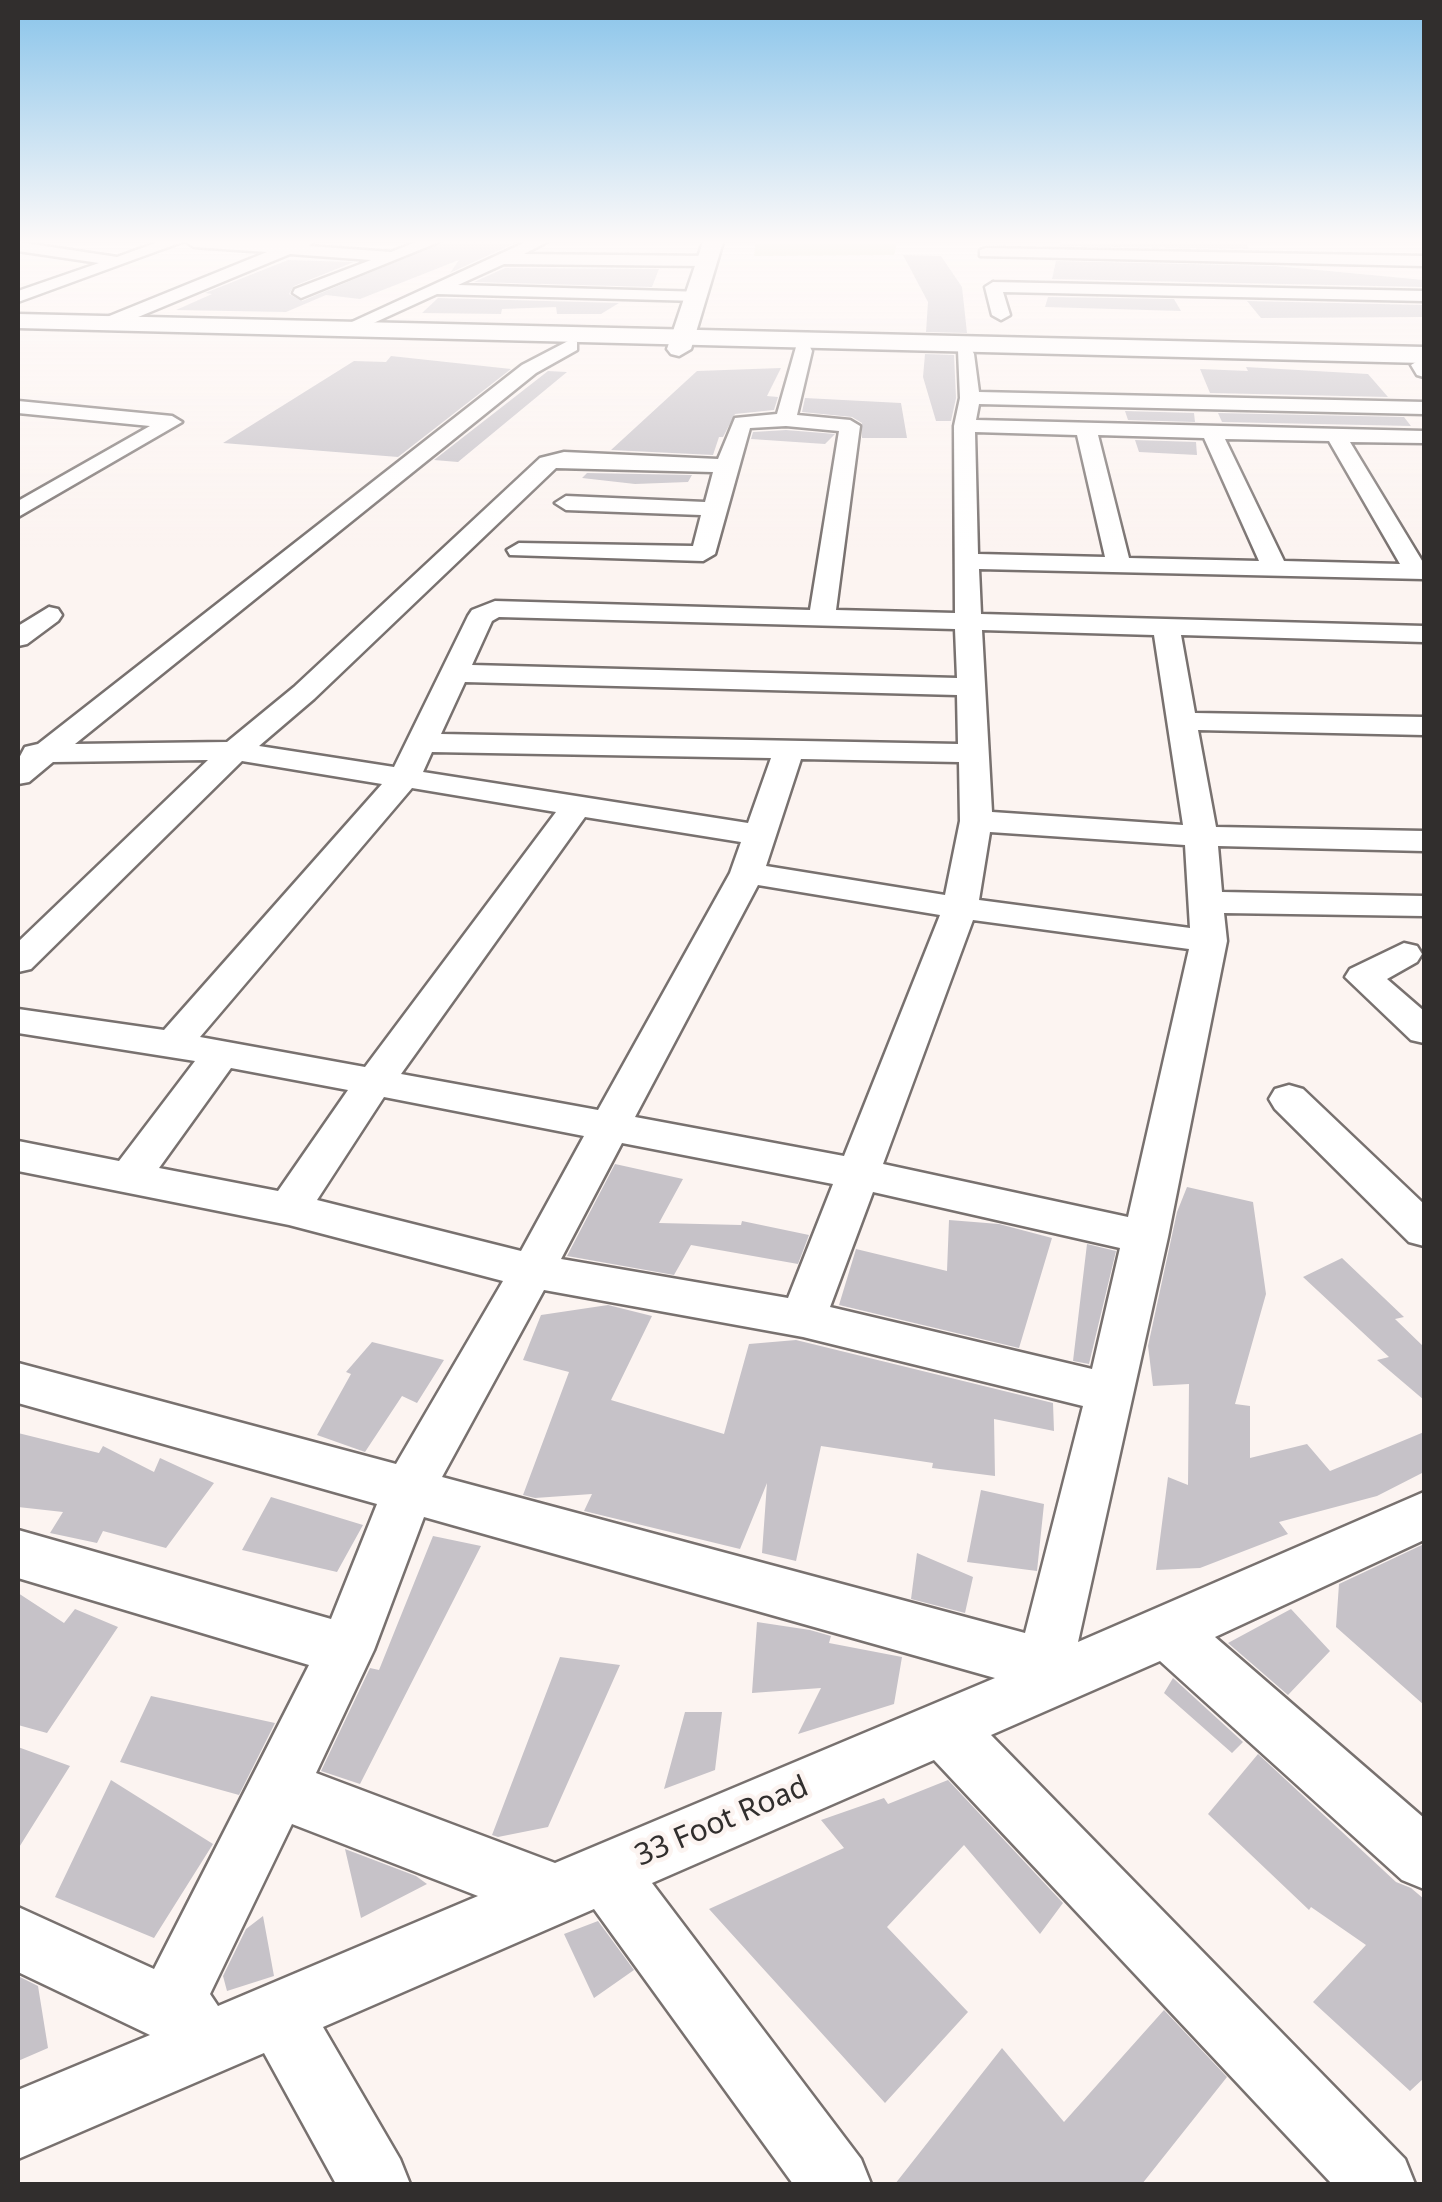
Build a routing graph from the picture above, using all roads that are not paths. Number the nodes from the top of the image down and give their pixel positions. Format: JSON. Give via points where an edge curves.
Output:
{"nodes":[{"id":1,"x":565,"y":345,"type":"edge"},
{"id":2,"x":769,"y":345,"type":"edge"},
{"id":3,"x":970,"y":345,"type":"edge"},
{"id":4,"x":804,"y":352,"type":"junction"},
{"id":5,"x":965,"y":354,"type":"junction"},
{"id":6,"x":1424,"y":364,"type":"edge"},
{"id":7,"x":18,"y":407,"type":"edge"},
{"id":8,"x":1424,"y":408,"type":"edge"},
{"id":9,"x":967,"y":412,"type":"junction"},
{"id":10,"x":786,"y":420,"type":"junction"},
{"id":11,"x":1086,"y":430,"type":"junction"},
{"id":12,"x":1212,"y":433,"type":"junction"},
{"id":13,"x":1336,"y":436,"type":"junction"},
{"id":14,"x":1424,"y":437,"type":"edge"},
{"id":15,"x":101,"y":438,"type":"dead end"},
{"id":16,"x":136,"y":441,"type":"junction"},
{"id":17,"x":726,"y":466,"type":"junction"},
{"id":18,"x":566,"y":503,"type":"dead end"},
{"id":19,"x":717,"y":508,"type":"junction"},
{"id":20,"x":18,"y":510,"type":"edge"},
{"id":21,"x":519,"y":550,"type":"dead end"},
{"id":22,"x":966,"y":561,"type":"junction"},
{"id":23,"x":1119,"y":565,"type":"junction"},
{"id":24,"x":1275,"y":568,"type":"junction"},
{"id":25,"x":1421,"y":572,"type":"edge"},
{"id":26,"x":49,"y":615,"type":"dead end"},
{"id":27,"x":822,"y":619,"type":"junction"},
{"id":28,"x":968,"y":622,"type":"junction"},
{"id":29,"x":1166,"y":628,"type":"junction"},
{"id":30,"x":1424,"y":634,"type":"edge"},
{"id":31,"x":18,"y":638,"type":"edge"},
{"id":32,"x":458,"y":672,"type":"junction"},
{"id":33,"x":971,"y":687,"type":"junction"},
{"id":34,"x":1182,"y":721,"type":"junction"},
{"id":35,"x":1424,"y":726,"type":"edge"},
{"id":36,"x":422,"y":743,"type":"junction"},
{"id":37,"x":235,"y":752,"type":"junction"},
{"id":38,"x":32,"y":753,"type":"edge"},
{"id":39,"x":788,"y":753,"type":"junction"},
{"id":40,"x":974,"y":753,"type":"junction"},
{"id":41,"x":18,"y":775,"type":"edge"},
{"id":42,"x":404,"y":778,"type":"junction"},
{"id":43,"x":576,"y":806,"type":"junction"},
{"id":44,"x":976,"y":820,"type":"junction"},
{"id":45,"x":1201,"y":836,"type":"junction"},
{"id":46,"x":1424,"y":841,"type":"edge"},
{"id":47,"x":753,"y":854,"type":"junction"},
{"id":48,"x":1204,"y":902,"type":"junction"},
{"id":49,"x":1424,"y":906,"type":"edge"},
{"id":50,"x":960,"y":908,"type":"junction"},
{"id":51,"x":1210,"y":941,"type":"junction"},
{"id":52,"x":1404,"y":954,"type":"dead end"},
{"id":53,"x":18,"y":961,"type":"edge"},
{"id":54,"x":18,"y":1021,"type":"edge"},
{"id":55,"x":1424,"y":1032,"type":"edge"},
{"id":56,"x":173,"y":1044,"type":"junction"},
{"id":57,"x":221,"y":1052,"type":"junction"},
{"id":58,"x":374,"y":1081,"type":"junction"},
{"id":59,"x":1290,"y":1100,"type":"dead end"},
{"id":60,"x":611,"y":1125,"type":"junction"},
{"id":61,"x":18,"y":1156,"type":"edge"},
{"id":62,"x":858,"y":1174,"type":"junction"},
{"id":63,"x":129,"y":1178,"type":"junction"},
{"id":64,"x":289,"y":1209,"type":"junction"},
{"id":65,"x":1424,"y":1230,"type":"edge"},
{"id":66,"x":1146,"y":1237,"type":"junction"},
{"id":67,"x":532,"y":1272,"type":"junction"},
{"id":68,"x":803,"y":1319,"type":"junction"},
{"id":69,"x":18,"y":1383,"type":"edge"},
{"id":70,"x":1111,"y":1393,"type":"junction"},
{"id":71,"x":409,"y":1488,"type":"junction"},
{"id":72,"x":1424,"y":1515,"type":"edge"},
{"id":73,"x":18,"y":1554,"type":"edge"},
{"id":74,"x":1167,"y":1631,"type":"junction"},
{"id":75,"x":346,"y":1650,"type":"junction"},
{"id":76,"x":1058,"y":1669,"type":"junction"},
{"id":77,"x":943,"y":1727,"type":"junction"},
{"id":78,"x":277,"y":1788,"type":"junction"},
{"id":79,"x":1424,"y":1858,"type":"edge"},
{"id":80,"x":580,"y":1883,"type":"junction"},
{"id":81,"x":18,"y":1939,"type":"edge"},
{"id":82,"x":169,"y":2008,"type":"junction"},
{"id":83,"x":252,"y":2024,"type":"junction"},
{"id":84,"x":18,"y":2124,"type":"edge"},
{"id":85,"x":375,"y":2184,"type":"edge"},
{"id":86,"x":836,"y":2184,"type":"edge"},
{"id":87,"x":1380,"y":2184,"type":"edge"}],
"edges":[{"from":1,"to":38,"type":"street"},
{"from":2,"to":4,"type":"main road"},
{"from":3,"to":6,"type":"main road"},
{"from":4,"to":5,"type":"main road"},
{"from":4,"to":10,"type":"street"},
{"from":5,"to":6,"type":"main road"},
{"from":5,"to":9,"type":"street"},
{"from":7,"to":16,"type":"street","via":[[172,421]]},
{"from":8,"to":9,"type":"street"},
{"from":9,"to":11,"type":"street"},
{"from":9,"to":22,"type":"street"},
{"from":10,"to":17,"type":"street","via":[[742,422]]},
{"from":10,"to":27,"type":"street","via":[[850,426]]},
{"from":11,"to":12,"type":"street"},
{"from":11,"to":23,"type":"street"},
{"from":12,"to":13,"type":"street"},
{"from":12,"to":24,"type":"street"},
{"from":13,"to":14,"type":"street"},
{"from":13,"to":25,"type":"street"},
{"from":15,"to":16,"type":"street"},
{"from":16,"to":20,"type":"street"},
{"from":17,"to":19,"type":"street"},
{"from":17,"to":37,"type":"street","via":[[548,462],[450,560]]},
{"from":18,"to":19,"type":"street"},
{"from":19,"to":21,"type":"street","via":[[700,555]]},
{"from":22,"to":23,"type":"street"},
{"from":22,"to":28,"type":"street"},
{"from":23,"to":24,"type":"street"},
{"from":24,"to":25,"type":"street"},
{"from":26,"to":31,"type":"street"},
{"from":27,"to":28,"type":"street"},
{"from":27,"to":32,"type":"street","via":[[495,609],[482,616]]},
{"from":28,"to":29,"type":"street"},
{"from":28,"to":33,"type":"street"},
{"from":29,"to":30,"type":"street"},
{"from":29,"to":34,"type":"street"},
{"from":32,"to":33,"type":"street"},
{"from":32,"to":36,"type":"street"},
{"from":33,"to":40,"type":"street"},
{"from":34,"to":35,"type":"street"},
{"from":34,"to":45,"type":"street"},
{"from":36,"to":39,"type":"street"},
{"from":36,"to":42,"type":"street"},
{"from":37,"to":38,"type":"street"},
{"from":37,"to":42,"type":"street"},
{"from":37,"to":53,"type":"street"},
{"from":38,"to":41,"type":"street"},
{"from":39,"to":40,"type":"street"},
{"from":39,"to":47,"type":"street"},
{"from":40,"to":44,"type":"street"},
{"from":42,"to":43,"type":"street"},
{"from":42,"to":56,"type":"street"},
{"from":43,"to":47,"type":"street"},
{"from":43,"to":58,"type":"street"},
{"from":44,"to":45,"type":"street"},
{"from":44,"to":50,"type":"street"},
{"from":45,"to":46,"type":"street"},
{"from":45,"to":48,"type":"street"},
{"from":47,"to":50,"type":"street"},
{"from":47,"to":60,"type":"street"},
{"from":48,"to":49,"type":"street"},
{"from":48,"to":51,"type":"street"},
{"from":50,"to":51,"type":"street"},
{"from":50,"to":62,"type":"street"},
{"from":51,"to":66,"type":"street"},
{"from":52,"to":55,"type":"street","via":[[1363,977]]},
{"from":54,"to":56,"type":"street"},
{"from":56,"to":57,"type":"street"},
{"from":57,"to":58,"type":"street"},
{"from":57,"to":63,"type":"street"},
{"from":58,"to":60,"type":"street"},
{"from":58,"to":64,"type":"street"},
{"from":59,"to":65,"type":"street"},
{"from":60,"to":62,"type":"street"},
{"from":60,"to":67,"type":"street"},
{"from":61,"to":63,"type":"street"},
{"from":62,"to":66,"type":"street"},
{"from":62,"to":68,"type":"street"},
{"from":63,"to":64,"type":"street"},
{"from":64,"to":67,"type":"street"},
{"from":66,"to":70,"type":"street"},
{"from":67,"to":68,"type":"street"},
{"from":67,"to":71,"type":"street"},
{"from":68,"to":70,"type":"street"},
{"from":69,"to":71,"type":"street"},
{"from":70,"to":76,"type":"street"},
{"from":71,"to":75,"type":"street"},
{"from":71,"to":76,"type":"street"},
{"from":72,"to":74,"type":"street","name":"33 Foot Road"},
{"from":73,"to":75,"type":"street"},
{"from":74,"to":76,"type":"street","name":"33 Foot Road"},
{"from":74,"to":79,"type":"street"},
{"from":75,"to":78,"type":"street"},
{"from":76,"to":77,"type":"street","name":"33 Foot Road"},
{"from":77,"to":80,"type":"street","name":"33 Foot Road"},
{"from":77,"to":87,"type":"street"},
{"from":78,"to":80,"type":"street"},
{"from":78,"to":82,"type":"street"},
{"from":80,"to":83,"type":"street","name":"33 Foot Road"},
{"from":80,"to":86,"type":"street"},
{"from":81,"to":82,"type":"street"},
{"from":82,"to":83,"type":"street"},
{"from":83,"to":84,"type":"street","name":"33 Foot Road"},
{"from":83,"to":85,"type":"street"}]}
